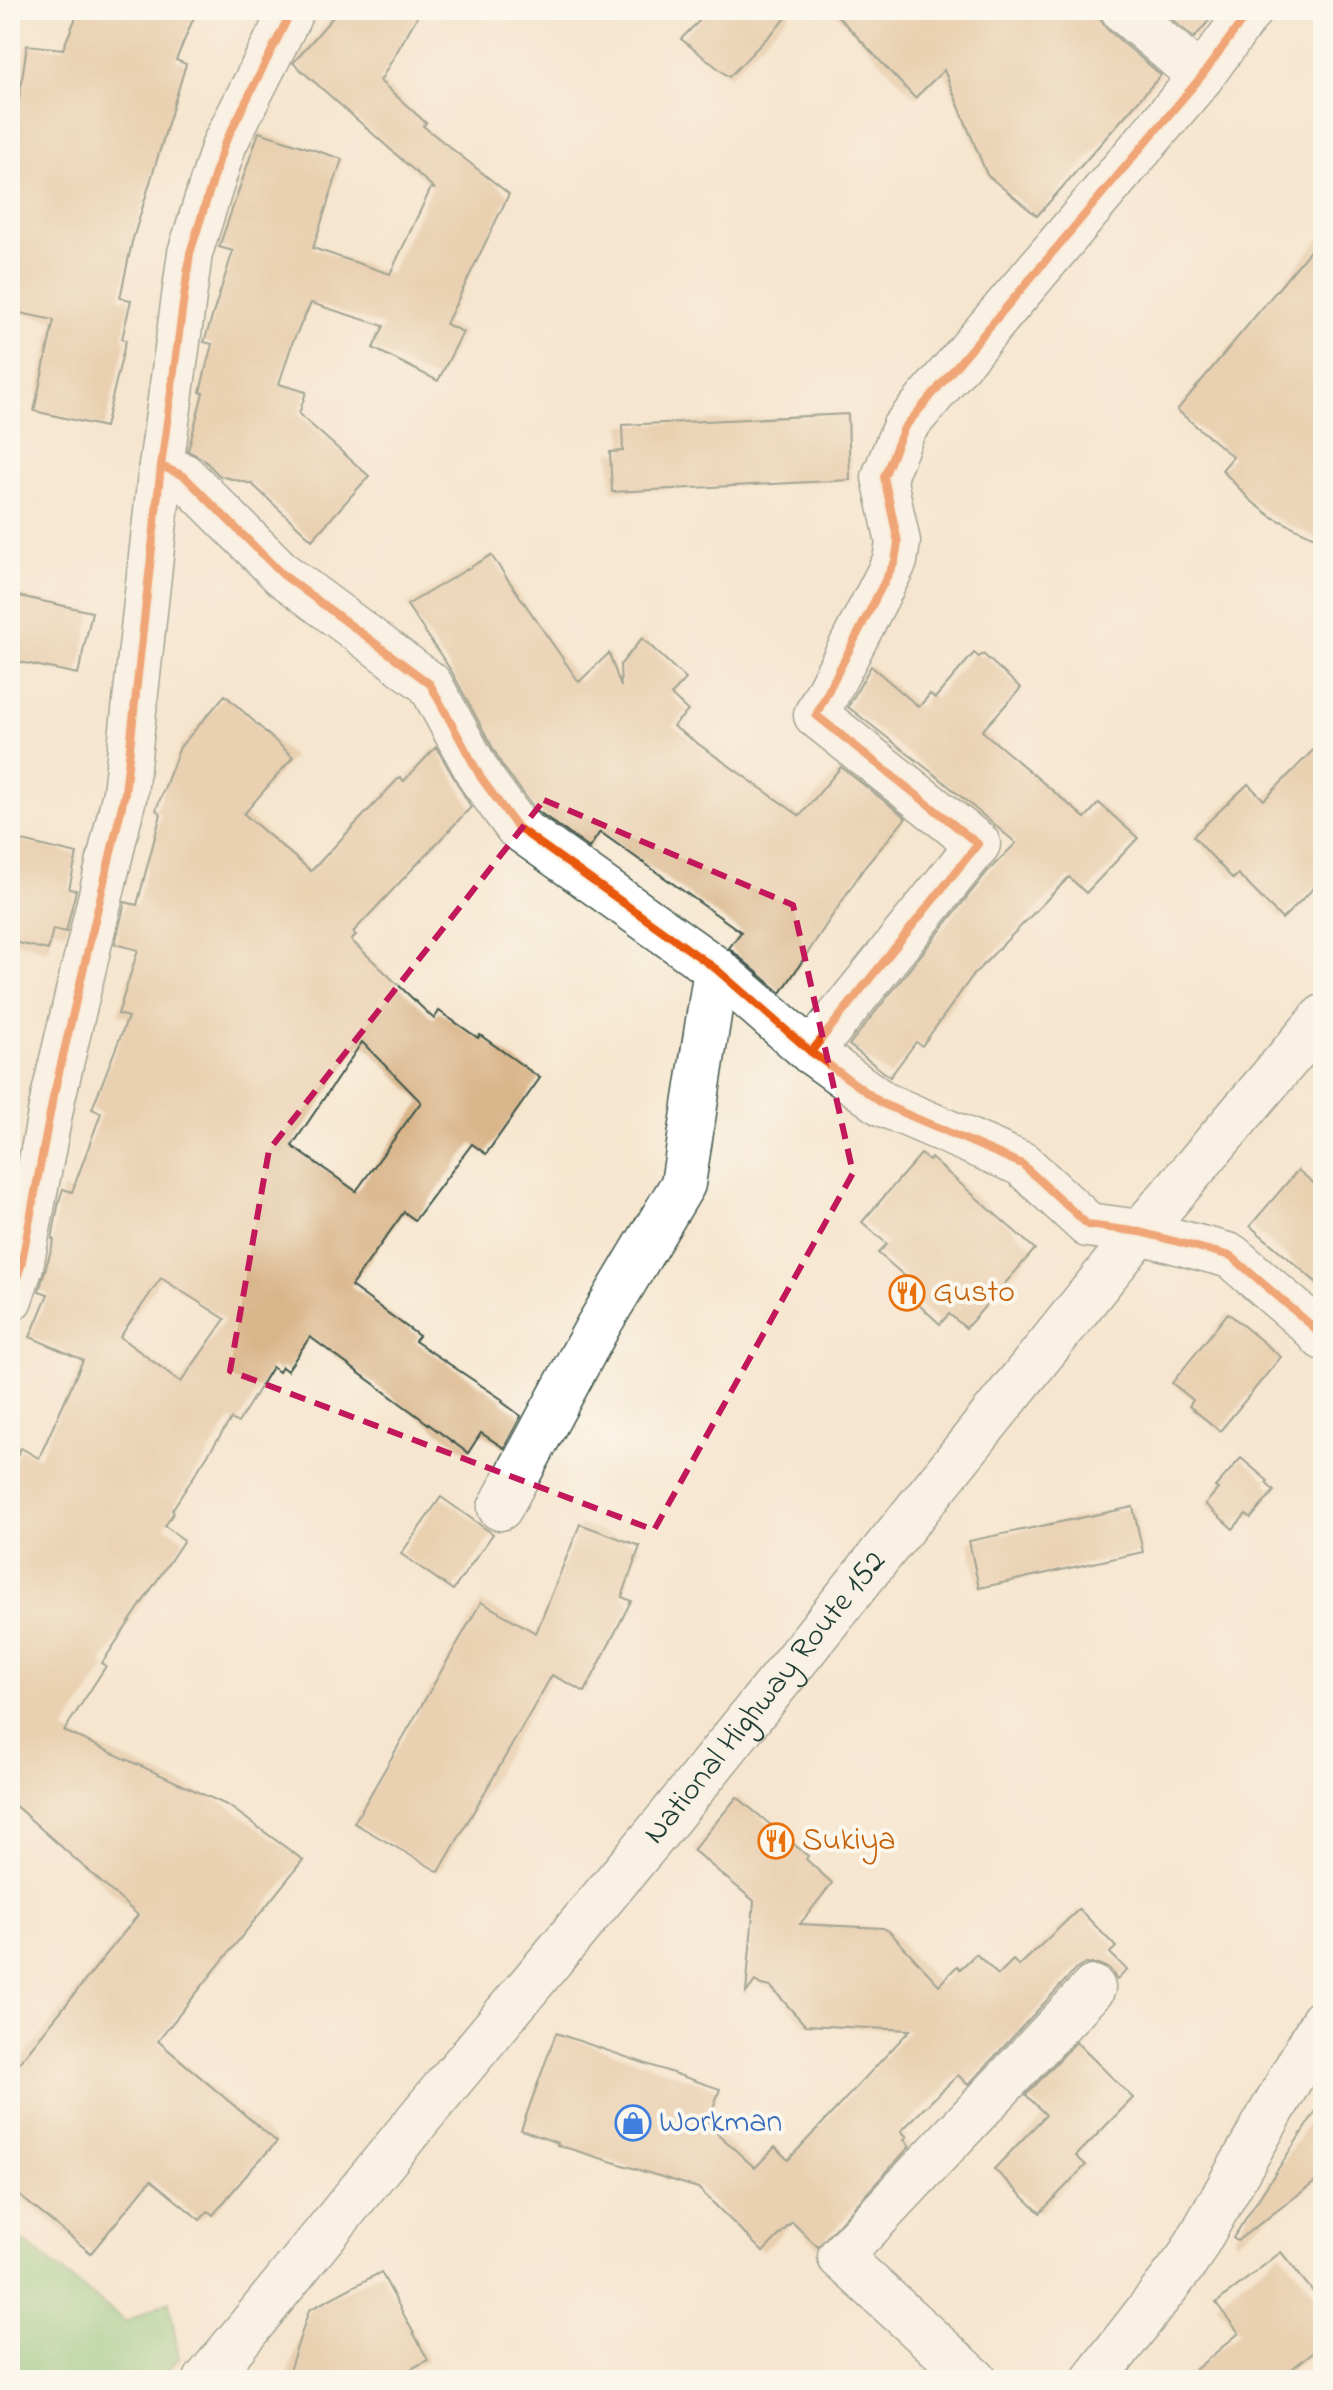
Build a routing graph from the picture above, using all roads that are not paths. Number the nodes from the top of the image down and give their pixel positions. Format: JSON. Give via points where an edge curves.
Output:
{"nodes":[{"id":1,"x":292,"y":10,"type":"edge"},
{"id":2,"x":1123,"y":10,"type":"edge"},
{"id":3,"x":1250,"y":10,"type":"edge"},
{"id":4,"x":1201,"y":77,"type":"junction"},
{"id":5,"x":161,"y":466,"type":"junction"},
{"id":6,"x":716,"y":969,"type":"junction"},
{"id":7,"x":1323,"y":1017,"type":"edge"},
{"id":8,"x":811,"y":1052,"type":"junction"},
{"id":9,"x":1140,"y":1232,"type":"junction"},
{"id":10,"x":10,"y":1299,"type":"edge"},
{"id":11,"x":1323,"y":1338,"type":"edge"},
{"id":12,"x":500,"y":1508,"type":"dead end"},
{"id":13,"x":1093,"y":1988,"type":"dead end"},
{"id":14,"x":1323,"y":2021,"type":"edge"},
{"id":15,"x":206,"y":2380,"type":"edge"},
{"id":16,"x":975,"y":2380,"type":"edge"},
{"id":17,"x":1094,"y":2380,"type":"edge"}],
"edges":[{"from":1,"to":5,"type":"main road","via":[[224,145],[190,253]]},
{"from":2,"to":4,"type":"main road"},
{"from":3,"to":4,"type":"main road"},
{"from":4,"to":8,"type":"main road","via":[[904,428],[884,477],[898,542],[895,561],[816,715],[978,844]]},
{"from":5,"to":6,"type":"main road","via":[[184,476],[282,574],[430,684],[481,778],[517,827]]},
{"from":5,"to":10,"type":"main road","via":[[125,793]]},
{"from":6,"to":8,"type":"main road"},
{"from":6,"to":12,"type":"main road","via":[[683,1184],[598,1326]]},
{"from":7,"to":9,"type":"main road","name":"National Highway Route 152"},
{"from":8,"to":9,"type":"main road","via":[[883,1104],[1022,1164],[1088,1225]]},
{"from":9,"to":11,"type":"main road","via":[[1231,1256]]},
{"from":9,"to":15,"type":"main road","name":"National Highway Route 152","via":[[669,1818]]},
{"from":13,"to":16,"type":"main road","via":[[840,2257]]},
{"from":14,"to":17,"type":"main road","via":[[1188,2259]]}]}
